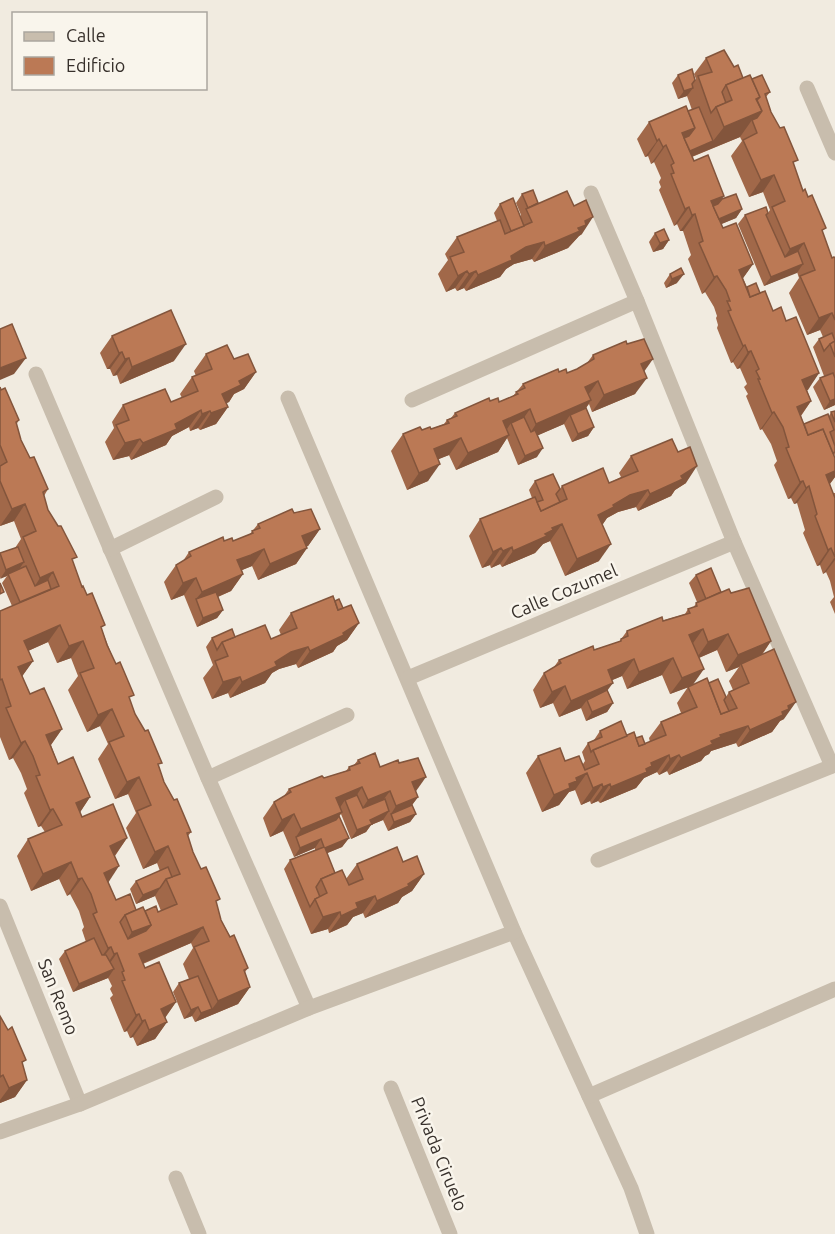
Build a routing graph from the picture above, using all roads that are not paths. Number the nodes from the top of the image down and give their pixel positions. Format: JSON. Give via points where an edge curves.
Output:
{"nodes":[{"id":1,"x":807,"y":88,"type":"dead end"},
{"id":2,"x":835,"y":153,"type":"edge"},
{"id":3,"x":591,"y":193,"type":"dead end"},
{"id":4,"x":638,"y":300,"type":"junction"},
{"id":5,"x":36,"y":374,"type":"dead end"},
{"id":6,"x":288,"y":398,"type":"dead end"},
{"id":7,"x":411,"y":400,"type":"dead end"},
{"id":8,"x":216,"y":497,"type":"dead end"},
{"id":9,"x":734,"y":542,"type":"junction"},
{"id":10,"x":110,"y":549,"type":"junction"},
{"id":11,"x":408,"y":678,"type":"junction"},
{"id":12,"x":347,"y":715,"type":"dead end"},
{"id":13,"x":834,"y":765,"type":"edge"},
{"id":14,"x":208,"y":778,"type":"junction"},
{"id":15,"x":598,"y":860,"type":"dead end"},
{"id":16,"x":0,"y":906,"type":"edge"},
{"id":17,"x":514,"y":932,"type":"junction"},
{"id":18,"x":835,"y":989,"type":"edge"},
{"id":19,"x":309,"y":1008,"type":"junction"},
{"id":20,"x":391,"y":1088,"type":"dead end"},
{"id":21,"x":589,"y":1096,"type":"junction"},
{"id":22,"x":80,"y":1104,"type":"junction"},
{"id":23,"x":0,"y":1132,"type":"edge"},
{"id":24,"x":176,"y":1178,"type":"dead end"},
{"id":25,"x":199,"y":1234,"type":"edge"},
{"id":26,"x":450,"y":1234,"type":"edge"},
{"id":27,"x":646,"y":1234,"type":"edge"}],
"edges":[{"from":1,"to":2,"type":"street"},
{"from":3,"to":4,"type":"street"},
{"from":4,"to":7,"type":"street"},
{"from":4,"to":9,"type":"street"},
{"from":5,"to":10,"type":"street"},
{"from":6,"to":11,"type":"street"},
{"from":8,"to":10,"type":"street"},
{"from":9,"to":11,"type":"street","name":"Calle Cozumel"},
{"from":9,"to":13,"type":"street"},
{"from":10,"to":14,"type":"street"},
{"from":11,"to":17,"type":"street"},
{"from":12,"to":14,"type":"street"},
{"from":13,"to":15,"type":"street"},
{"from":14,"to":19,"type":"street"},
{"from":16,"to":22,"type":"street","name":"San Remo"},
{"from":17,"to":19,"type":"street"},
{"from":17,"to":21,"type":"street"},
{"from":18,"to":21,"type":"street"},
{"from":19,"to":22,"type":"street"},
{"from":20,"to":26,"type":"street","name":"Privada Ciruelo"},
{"from":21,"to":27,"type":"street","via":[[631,1188]]},
{"from":22,"to":23,"type":"street"},
{"from":24,"to":25,"type":"street"}]}
